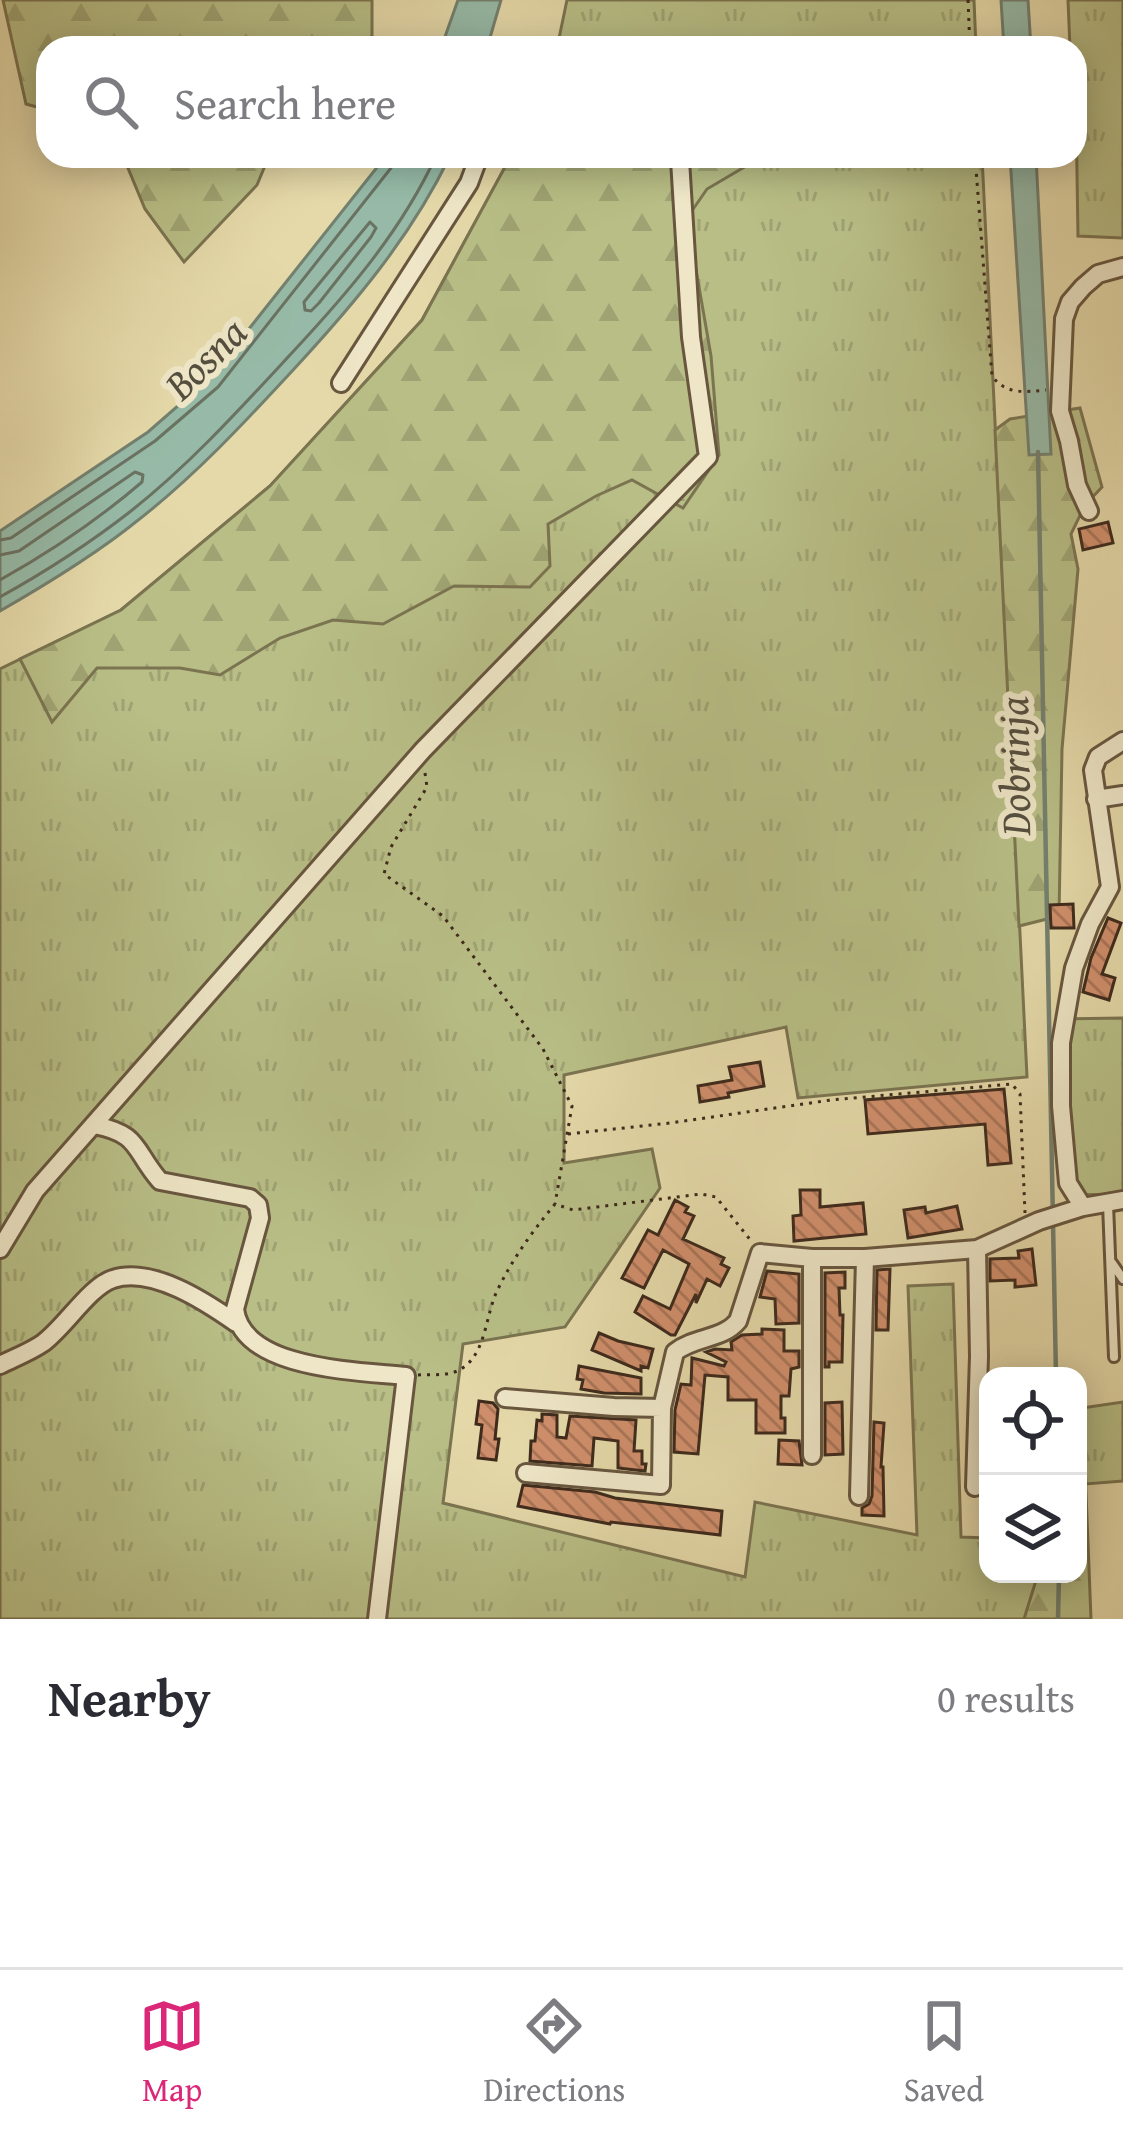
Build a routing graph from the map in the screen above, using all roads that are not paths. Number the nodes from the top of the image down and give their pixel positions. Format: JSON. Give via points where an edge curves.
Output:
{"nodes":[{"id":1,"x":475,"y":168,"type":"edge"},
{"id":2,"x":680,"y":168,"type":"edge"},
{"id":3,"x":1123,"y":267,"type":"edge"},
{"id":4,"x":341,"y":383,"type":"dead end"},
{"id":5,"x":1089,"y":511,"type":"dead end"},
{"id":6,"x":1123,"y":741,"type":"edge"},
{"id":7,"x":1123,"y":795,"type":"edge"},
{"id":8,"x":1096,"y":799,"type":"junction"},
{"id":9,"x":1109,"y":887,"type":"junction"},
{"id":10,"x":1123,"y":903,"type":"edge"},
{"id":11,"x":94,"y":1125,"type":"junction"},
{"id":12,"x":1116,"y":1201,"type":"edge"},
{"id":13,"x":1083,"y":1207,"type":"junction"},
{"id":14,"x":977,"y":1249,"type":"junction"},
{"id":15,"x":0,"y":1250,"type":"edge"},
{"id":16,"x":812,"y":1258,"type":"junction"},
{"id":17,"x":865,"y":1258,"type":"junction"},
{"id":18,"x":1111,"y":1262,"type":"junction"},
{"id":19,"x":1123,"y":1279,"type":"edge"},
{"id":20,"x":236,"y":1323,"type":"junction"},
{"id":21,"x":1114,"y":1358,"type":"dead end"},
{"id":22,"x":0,"y":1365,"type":"edge"},
{"id":23,"x":505,"y":1397,"type":"dead end"},
{"id":24,"x":662,"y":1408,"type":"junction"},
{"id":25,"x":812,"y":1455,"type":"dead end"},
{"id":26,"x":526,"y":1473,"type":"dead end"},
{"id":27,"x":976,"y":1487,"type":"dead end"},
{"id":28,"x":859,"y":1496,"type":"dead end"},
{"id":29,"x":377,"y":1619,"type":"edge"}],
"edges":[{"from":1,"to":4,"type":"street"},
{"from":2,"to":11,"type":"street","via":[[708,457],[423,750]]},
{"from":3,"to":5,"type":"street","via":[[1083,286],[1064,319],[1060,411]]},
{"from":6,"to":8,"type":"street","via":[[1098,757]]},
{"from":7,"to":8,"type":"street"},
{"from":8,"to":9,"type":"street"},
{"from":9,"to":10,"type":"street"},
{"from":9,"to":13,"type":"street","via":[[1074,968],[1061,1043],[1068,1183]]},
{"from":11,"to":15,"type":"street","via":[[35,1191]]},
{"from":11,"to":20,"type":"street","via":[[130,1139],[160,1181],[258,1205]]},
{"from":12,"to":13,"type":"street"},
{"from":12,"to":18,"type":"lane"},
{"from":13,"to":14,"type":"street"},
{"from":14,"to":17,"type":"street"},
{"from":14,"to":27,"type":"street"},
{"from":16,"to":17,"type":"street"},
{"from":16,"to":24,"type":"street","via":[[760,1253],[732,1329],[675,1352]]},
{"from":16,"to":25,"type":"street"},
{"from":17,"to":28,"type":"street"},
{"from":18,"to":19,"type":"lane"},
{"from":18,"to":21,"type":"lane"},
{"from":20,"to":22,"type":"street","via":[[175,1287],[138,1276],[111,1279],[41,1345]]},
{"from":20,"to":29,"type":"street","via":[[260,1347],[289,1358],[406,1376]]},
{"from":23,"to":24,"type":"street"},
{"from":24,"to":26,"type":"street","via":[[661,1485]]}]}
